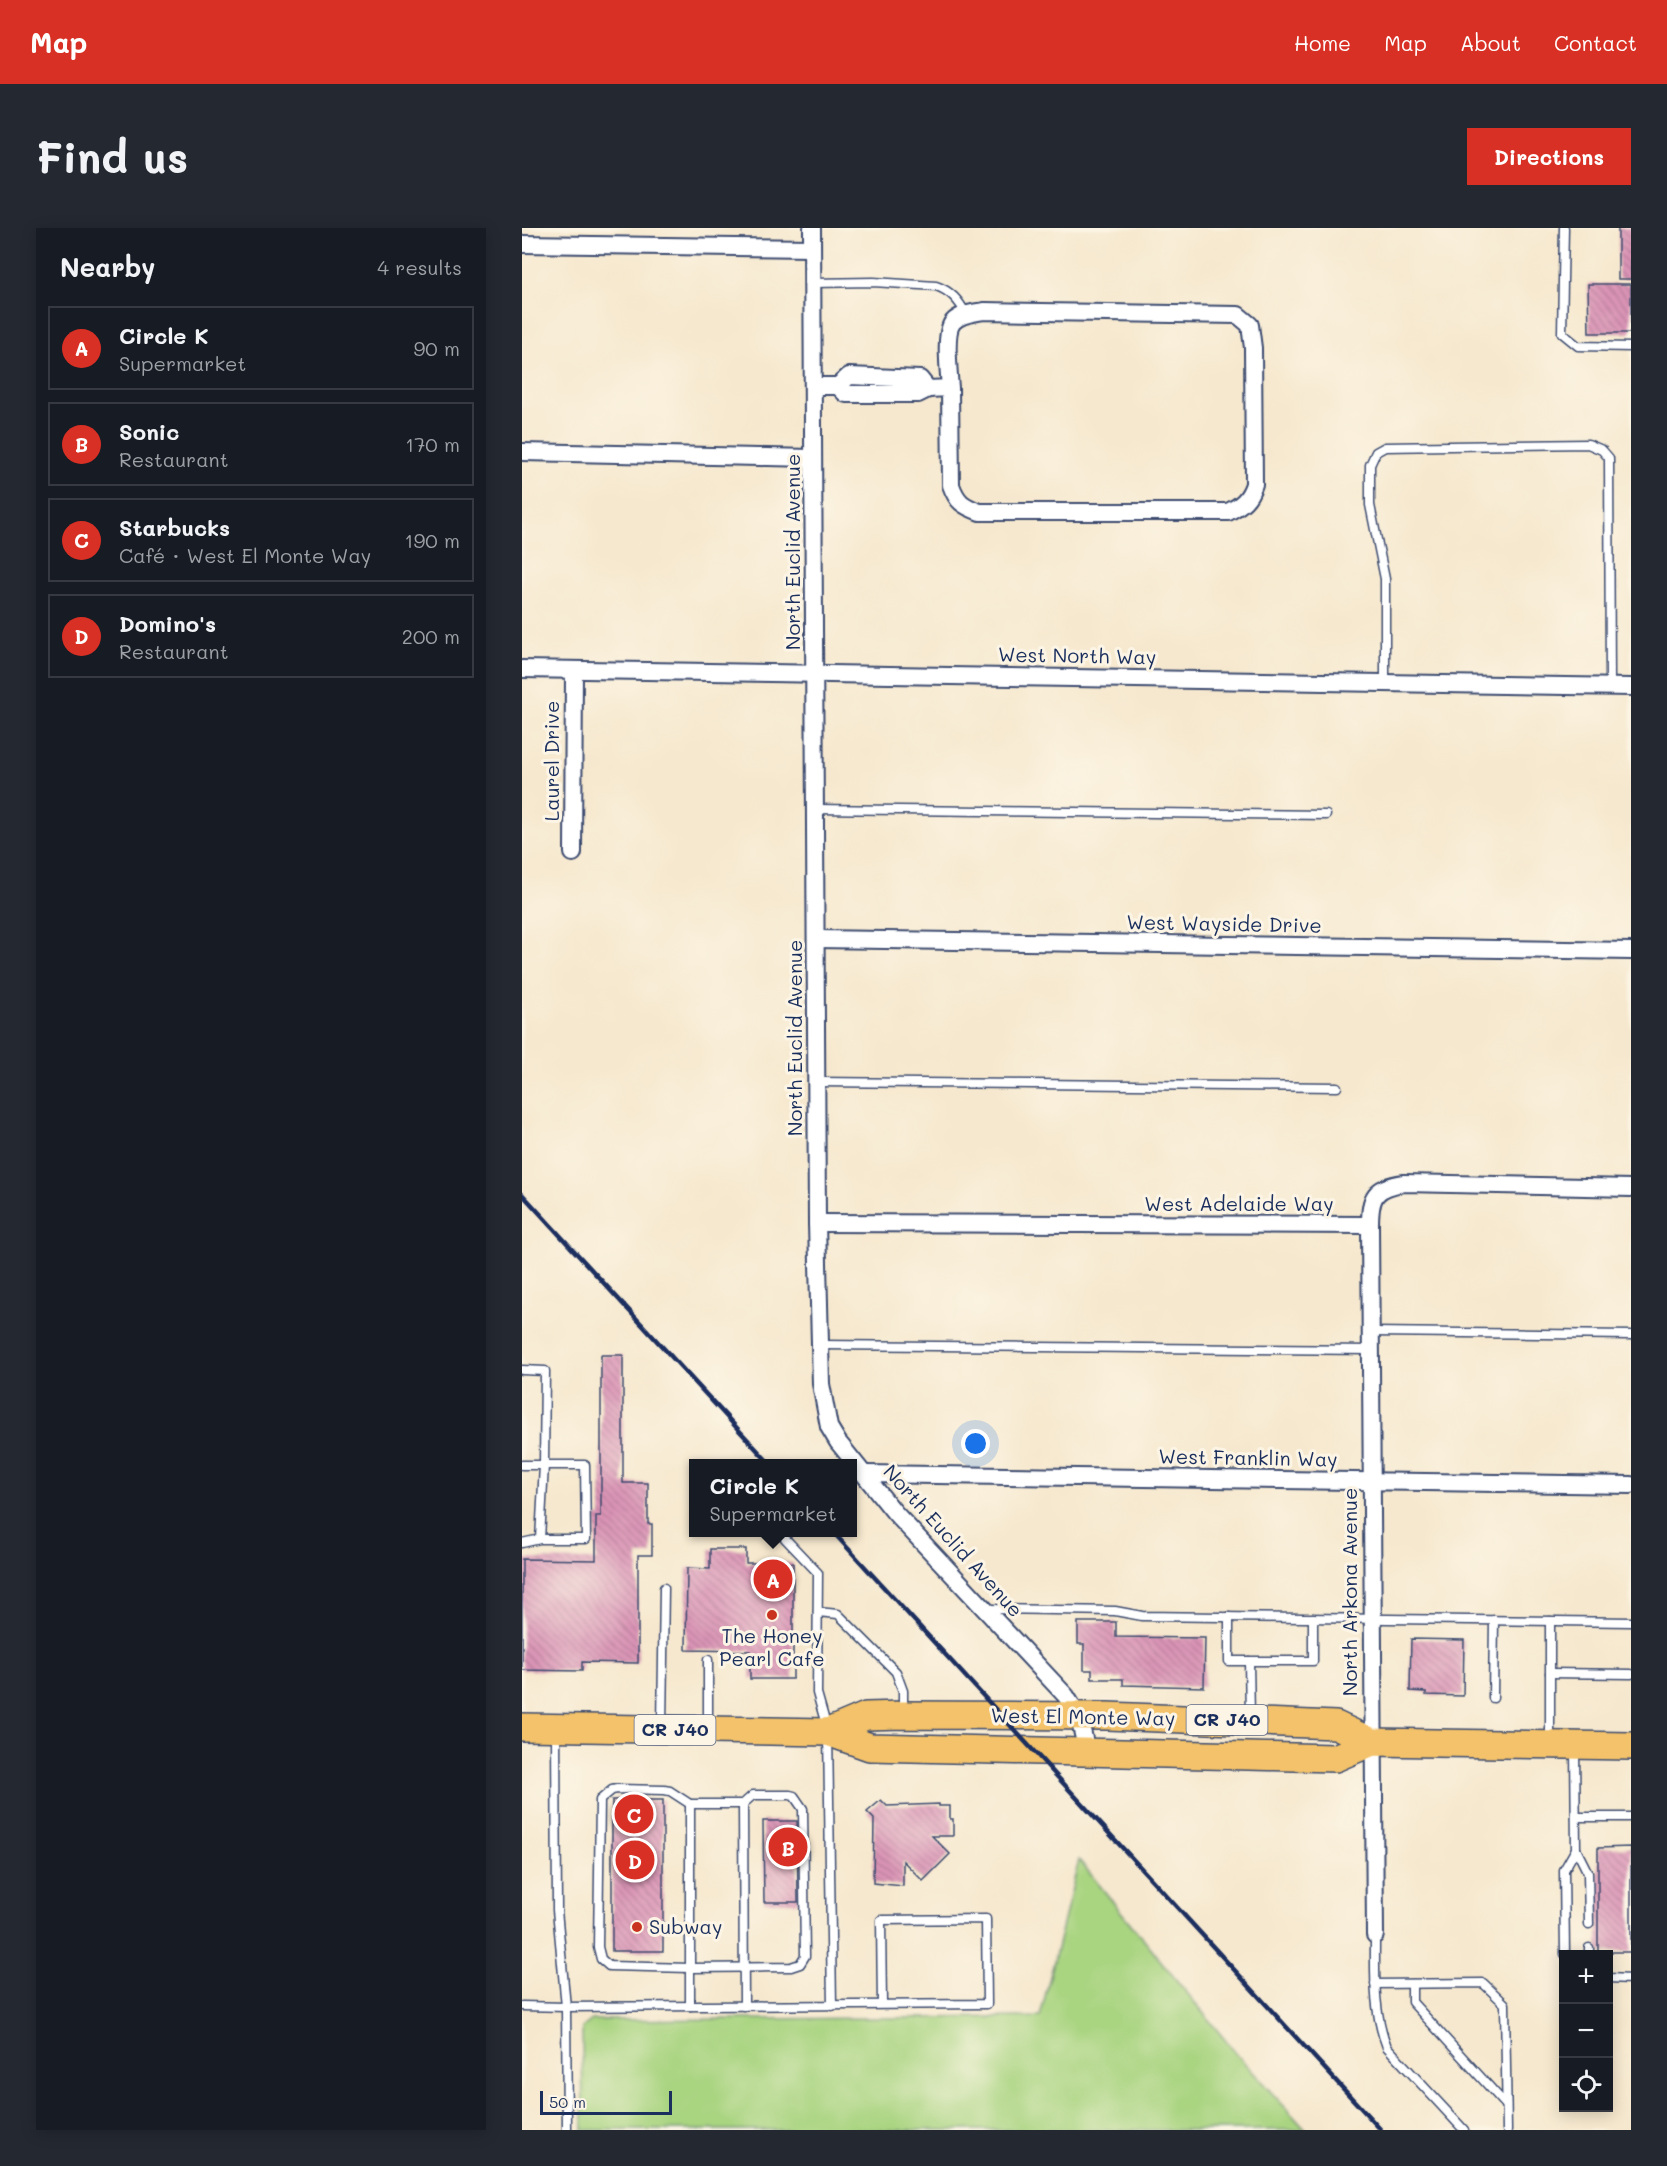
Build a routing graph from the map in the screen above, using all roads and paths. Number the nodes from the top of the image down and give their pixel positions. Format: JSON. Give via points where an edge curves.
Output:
{"nodes":[{"id":1,"x":812,"y":228,"type":"edge"},
{"id":2,"x":1564,"y":228,"type":"edge"},
{"id":3,"x":522,"y":243,"type":"edge"},
{"id":4,"x":812,"y":248,"type":"junction"},
{"id":5,"x":813,"y":283,"type":"junction"},
{"id":6,"x":966,"y":314,"type":"junction"},
{"id":7,"x":1631,"y":347,"type":"edge"},
{"id":8,"x":813,"y":386,"type":"junction"},
{"id":9,"x":950,"y":388,"type":"junction"},
{"id":10,"x":522,"y":452,"type":"edge"},
{"id":11,"x":813,"y":458,"type":"junction"},
{"id":12,"x":522,"y":669,"type":"edge"},
{"id":13,"x":573,"y":670,"type":"junction"},
{"id":14,"x":814,"y":673,"type":"junction"},
{"id":15,"x":1385,"y":683,"type":"junction"},
{"id":16,"x":1610,"y":687,"type":"junction"},
{"id":17,"x":1631,"y":687,"type":"edge"},
{"id":18,"x":815,"y":809,"type":"junction"},
{"id":19,"x":1326,"y":815,"type":"dead end"},
{"id":20,"x":573,"y":854,"type":"dead end"},
{"id":21,"x":816,"y":939,"type":"junction"},
{"id":22,"x":1631,"y":951,"type":"edge"},
{"id":23,"x":817,"y":1082,"type":"junction"},
{"id":24,"x":1337,"y":1087,"type":"dead end"},
{"id":25,"x":1631,"y":1188,"type":"edge"},
{"id":26,"x":817,"y":1223,"type":"junction"},
{"id":27,"x":1370,"y":1225,"type":"junction"},
{"id":28,"x":1371,"y":1332,"type":"junction"},
{"id":29,"x":1631,"y":1335,"type":"edge"},
{"id":30,"x":820,"y":1346,"type":"junction"},
{"id":31,"x":1371,"y":1350,"type":"junction"},
{"id":32,"x":522,"y":1370,"type":"edge"},
{"id":33,"x":852,"y":1459,"type":"edge"},
{"id":34,"x":522,"y":1465,"type":"edge"},
{"id":35,"x":544,"y":1465,"type":"junction"},
{"id":36,"x":857,"y":1465,"type":"edge"},
{"id":37,"x":865,"y":1474,"type":"junction"},
{"id":38,"x":1371,"y":1481,"type":"junction"},
{"id":39,"x":1631,"y":1485,"type":"edge"},
{"id":40,"x":783,"y":1537,"type":"edge"},
{"id":41,"x":540,"y":1539,"type":"junction"},
{"id":42,"x":522,"y":1543,"type":"edge"},
{"id":43,"x":664,"y":1588,"type":"dead end"},
{"id":44,"x":986,"y":1609,"type":"junction"},
{"id":45,"x":818,"y":1612,"type":"junction"},
{"id":46,"x":1229,"y":1617,"type":"junction"},
{"id":47,"x":1313,"y":1618,"type":"junction"},
{"id":48,"x":1372,"y":1619,"type":"junction"},
{"id":49,"x":1494,"y":1620,"type":"junction"},
{"id":50,"x":1550,"y":1621,"type":"junction"},
{"id":51,"x":1631,"y":1622,"type":"edge"},
{"id":52,"x":708,"y":1660,"type":"dead end"},
{"id":53,"x":1249,"y":1661,"type":"junction"},
{"id":54,"x":1550,"y":1673,"type":"junction"},
{"id":55,"x":1631,"y":1674,"type":"edge"},
{"id":56,"x":1493,"y":1698,"type":"dead end"},
{"id":57,"x":903,"y":1715,"type":"junction"},
{"id":58,"x":1079,"y":1715,"type":"junction"},
{"id":59,"x":1250,"y":1721,"type":"junction"},
{"id":60,"x":522,"y":1727,"type":"edge"},
{"id":61,"x":556,"y":1728,"type":"junction"},
{"id":62,"x":661,"y":1729,"type":"junction"},
{"id":63,"x":708,"y":1730,"type":"junction"},
{"id":64,"x":828,"y":1732,"type":"junction"},
{"id":65,"x":1372,"y":1742,"type":"junction"},
{"id":66,"x":1562,"y":1745,"type":"junction"},
{"id":67,"x":1631,"y":1746,"type":"edge"},
{"id":68,"x":1086,"y":1752,"type":"junction"},
{"id":69,"x":690,"y":1804,"type":"junction"},
{"id":70,"x":743,"y":1804,"type":"junction"},
{"id":71,"x":1576,"y":1817,"type":"junction"},
{"id":72,"x":1631,"y":1817,"type":"edge"},
{"id":73,"x":1576,"y":1849,"type":"junction"},
{"id":74,"x":1589,"y":1924,"type":"dead end"},
{"id":75,"x":1375,"y":1935,"type":"joint"},
{"id":76,"x":1564,"y":1950,"type":"edge"},
{"id":77,"x":690,"y":1968,"type":"junction"},
{"id":78,"x":743,"y":1968,"type":"junction"},
{"id":79,"x":1613,"y":1978,"type":"edge"},
{"id":80,"x":1631,"y":1979,"type":"edge"},
{"id":81,"x":1375,"y":1984,"type":"junction"},
{"id":82,"x":1412,"y":1984,"type":"junction"},
{"id":83,"x":882,"y":2005,"type":"junction"},
{"id":84,"x":522,"y":2006,"type":"edge"},
{"id":85,"x":690,"y":2006,"type":"junction"},
{"id":86,"x":744,"y":2006,"type":"junction"},
{"id":87,"x":832,"y":2006,"type":"junction"},
{"id":88,"x":566,"y":2007,"type":"junction"},
{"id":89,"x":1506,"y":2105,"type":"junction"},
{"id":90,"x":567,"y":2130,"type":"edge"},
{"id":91,"x":1464,"y":2130,"type":"edge"},
{"id":92,"x":1507,"y":2130,"type":"edge"}],
"edges":[{"from":1,"to":4,"type":"street","name":"North Euclid Avenue"},
{"from":2,"to":7,"type":"lane","via":[[1562,333],[1578,346]]},
{"from":3,"to":4,"type":"street"},
{"from":4,"to":5,"type":"street","name":"North Euclid Avenue"},
{"from":5,"to":6,"type":"lane","via":[[936,286],[959,302]]},
{"from":5,"to":8,"type":"street","name":"North Euclid Avenue"},
{"from":6,"to":9,"type":"street","via":[[953,322],[949,332]]},
{"from":6,"to":9,"type":"street","via":[[984,311],[1238,315],[1250,325],[1253,348],[1254,484],[1250,497],[1228,512],[980,512],[965,507],[951,485]]},
{"from":8,"to":9,"type":"street","via":[[838,386],[846,394],[918,394],[928,389]]},
{"from":8,"to":11,"type":"street","name":"North Euclid Avenue"},
{"from":10,"to":11,"type":"street"},
{"from":11,"to":14,"type":"street","name":"North Euclid Avenue"},
{"from":12,"to":13,"type":"street","name":"West North Way"},
{"from":13,"to":14,"type":"street","name":"West North Way"},
{"from":13,"to":20,"type":"street","name":"Laurel Drive"},
{"from":14,"to":15,"type":"street","name":"West North Way"},
{"from":14,"to":18,"type":"street","name":"North Euclid Avenue"},
{"from":15,"to":16,"type":"street","name":"West North Way"},
{"from":15,"to":16,"type":"lane","via":[[1385,579],[1370,505],[1370,465],[1376,452],[1385,447],[1588,444],[1609,458]]},
{"from":16,"to":17,"type":"street","name":"West North Way"},
{"from":18,"to":19,"type":"lane"},
{"from":18,"to":21,"type":"street","name":"North Euclid Avenue"},
{"from":21,"to":22,"type":"street","name":"West Wayside Drive"},
{"from":21,"to":23,"type":"street","name":"North Euclid Avenue"},
{"from":23,"to":24,"type":"lane"},
{"from":23,"to":26,"type":"street","name":"North Euclid Avenue"},
{"from":25,"to":27,"type":"street","via":[[1386,1185],[1370,1205]]},
{"from":26,"to":27,"type":"street","name":"West Adelaide Way"},
{"from":26,"to":30,"type":"street","name":"North Euclid Avenue"},
{"from":27,"to":28,"type":"street","name":"North Arkona Avenue"},
{"from":28,"to":29,"type":"lane"},
{"from":28,"to":31,"type":"street","name":"North Arkona Avenue"},
{"from":30,"to":31,"type":"lane"},
{"from":30,"to":33,"type":"street","name":"North Euclid Avenue","via":[[821,1384],[829,1427]]},
{"from":31,"to":38,"type":"street","name":"North Arkona Avenue"},
{"from":32,"to":35,"type":"lane","via":[[545,1371]]},
{"from":34,"to":35,"type":"lane"},
{"from":35,"to":41,"type":"lane"},
{"from":35,"to":41,"type":"lane","via":[[585,1465],[586,1539]]},
{"from":36,"to":37,"type":"street","name":"North Euclid Avenue"},
{"from":37,"to":38,"type":"street","name":"West Franklin Way"},
{"from":37,"to":44,"type":"street","name":"North Euclid Avenue","via":[[895,1513]]},
{"from":38,"to":39,"type":"street","name":"West Franklin Way"},
{"from":38,"to":48,"type":"street","name":"North Arkona Avenue"},
{"from":40,"to":45,"type":"lane","via":[[818,1573]]},
{"from":41,"to":42,"type":"lane"},
{"from":43,"to":62,"type":"lane"},
{"from":44,"to":46,"type":"lane"},
{"from":44,"to":58,"type":"street","name":"North Euclid Avenue"},
{"from":45,"to":57,"type":"lane","via":[[838,1614],[896,1672],[903,1692]]},
{"from":45,"to":64,"type":"lane","via":[[818,1693]]},
{"from":46,"to":47,"type":"lane"},
{"from":46,"to":53,"type":"lane","via":[[1229,1661]]},
{"from":47,"to":48,"type":"lane"},
{"from":47,"to":53,"type":"lane","via":[[1313,1661]]},
{"from":48,"to":49,"type":"lane"},
{"from":48,"to":65,"type":"street","name":"North Arkona Avenue"},
{"from":49,"to":50,"type":"lane"},
{"from":49,"to":56,"type":"lane"},
{"from":50,"to":51,"type":"lane"},
{"from":50,"to":54,"type":"lane"},
{"from":52,"to":63,"type":"lane"},
{"from":53,"to":59,"type":"lane"},
{"from":54,"to":55,"type":"lane"},
{"from":54,"to":66,"type":"lane"},
{"from":57,"to":58,"type":"main road","name":"West El Monte Way","number":"CR J40"},
{"from":57,"to":64,"type":"main road","name":"West El Monte Way","number":"CR J40","via":[[866,1716]]},
{"from":58,"to":59,"type":"main road","name":"West El Monte Way","number":"CR J40"},
{"from":58,"to":68,"type":"street","name":"North Euclid Avenue"},
{"from":59,"to":65,"type":"main road","name":"West El Monte Way","number":"CR J40","via":[[1336,1725]]},
{"from":60,"to":61,"type":"main road","name":"West El Monte Way","number":"CR J40"},
{"from":61,"to":62,"type":"main road","name":"West El Monte Way","number":"CR J40"},
{"from":61,"to":88,"type":"lane","via":[[557,1910]]},
{"from":62,"to":63,"type":"main road","name":"West El Monte Way","number":"CR J40"},
{"from":63,"to":64,"type":"main road","name":"West El Monte Way","number":"CR J40"},
{"from":64,"to":68,"type":"main road","name":"West El Monte Way","number":"CR J40","via":[[870,1747]]},
{"from":64,"to":87,"type":"lane"},
{"from":65,"to":66,"type":"main road","name":"West El Monte Way","number":"CR J40"},
{"from":65,"to":68,"type":"main road","name":"West El Monte Way","number":"CR J40","via":[[1335,1758]]},
{"from":65,"to":75,"type":"street","name":"North Arkona Avenue"},
{"from":66,"to":67,"type":"main road","name":"West El Monte Way","number":"CR J40"},
{"from":66,"to":71,"type":"lane"},
{"from":69,"to":70,"type":"lane"},
{"from":69,"to":77,"type":"lane"},
{"from":69,"to":77,"type":"lane","via":[[664,1790],[617,1789],[600,1800],[598,1947],[604,1963],[614,1968]]},
{"from":70,"to":78,"type":"lane"},
{"from":70,"to":78,"type":"lane","via":[[760,1793],[790,1794],[801,1804],[805,1956],[796,1966]]},
{"from":71,"to":72,"type":"lane"},
{"from":71,"to":73,"type":"lane"},
{"from":73,"to":74,"type":"lane","via":[[1588,1873]]},
{"from":73,"to":76,"type":"lane","via":[[1564,1870]]},
{"from":75,"to":81,"type":"lane"},
{"from":77,"to":78,"type":"lane"},
{"from":77,"to":85,"type":"lane"},
{"from":78,"to":86,"type":"lane"},
{"from":79,"to":80,"type":"lane"},
{"from":81,"to":82,"type":"lane"},
{"from":81,"to":91,"type":"lane","via":[[1380,2030],[1387,2047]]},
{"from":82,"to":89,"type":"lane","via":[[1412,2002]]},
{"from":82,"to":89,"type":"lane","via":[[1483,1983],[1505,2004]]},
{"from":83,"to":83,"type":"lane","via":[[987,2004],[986,1919],[882,1920]]},
{"from":83,"to":87,"type":"lane"},
{"from":84,"to":88,"type":"lane"},
{"from":85,"to":86,"type":"lane"},
{"from":85,"to":88,"type":"lane"},
{"from":86,"to":87,"type":"lane"},
{"from":88,"to":90,"type":"lane"},
{"from":89,"to":92,"type":"lane"}]}
